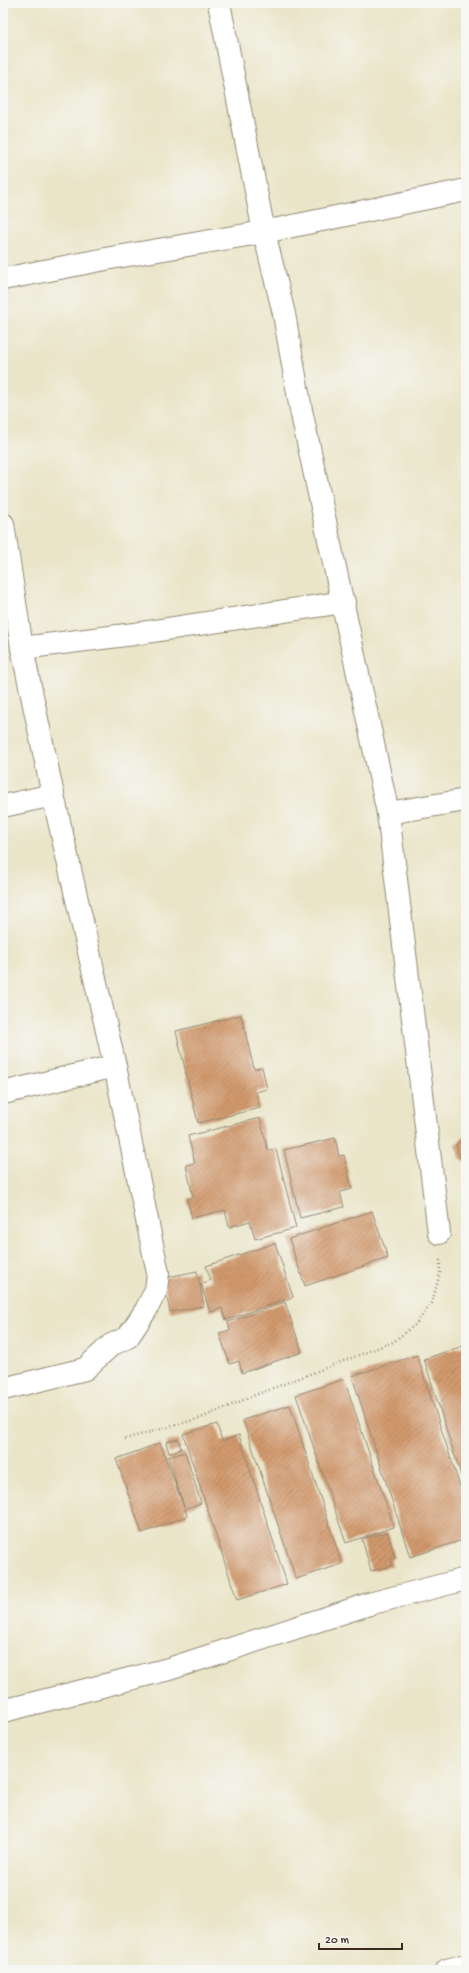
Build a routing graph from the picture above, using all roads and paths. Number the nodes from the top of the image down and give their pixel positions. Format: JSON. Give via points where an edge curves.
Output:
{"nodes":[{"id":1,"x":219,"y":3,"type":"edge"},
{"id":2,"x":466,"y":190,"type":"edge"},
{"id":3,"x":264,"y":232,"type":"junction"},
{"id":4,"x":3,"y":279,"type":"edge"},
{"id":5,"x":3,"y":524,"type":"edge"},
{"id":6,"x":344,"y":602,"type":"junction"},
{"id":7,"x":22,"y":648,"type":"junction"},
{"id":8,"x":53,"y":795,"type":"junction"},
{"id":9,"x":466,"y":800,"type":"edge"},
{"id":10,"x":3,"y":806,"type":"edge"},
{"id":11,"x":388,"y":813,"type":"junction"},
{"id":12,"x":115,"y":1066,"type":"junction"},
{"id":13,"x":3,"y":1093,"type":"edge"},
{"id":14,"x":439,"y":1233,"type":"joint"},
{"id":15,"x":3,"y":1389,"type":"edge"},
{"id":16,"x":125,"y":1439,"type":"dead end"},
{"id":17,"x":466,"y":1579,"type":"edge"},
{"id":18,"x":3,"y":1711,"type":"edge"},
{"id":19,"x":466,"y":1965,"type":"edge"},
{"id":20,"x":447,"y":1970,"type":"edge"}],
"edges":[{"from":1,"to":3,"type":"street"},
{"from":2,"to":3,"type":"street"},
{"from":3,"to":4,"type":"street"},
{"from":3,"to":6,"type":"street","via":[[284,314]]},
{"from":5,"to":7,"type":"street"},
{"from":6,"to":7,"type":"street"},
{"from":6,"to":11,"type":"street"},
{"from":7,"to":8,"type":"street"},
{"from":8,"to":10,"type":"street"},
{"from":8,"to":12,"type":"street"},
{"from":9,"to":11,"type":"street"},
{"from":11,"to":14,"type":"street"},
{"from":12,"to":13,"type":"street"},
{"from":12,"to":15,"type":"street","via":[[158,1273],[156,1290],[128,1337],[111,1345],[85,1369]]},
{"from":14,"to":16,"type":"path","via":[[440,1273],[432,1303],[415,1325],[393,1342],[202,1418]]},
{"from":17,"to":18,"type":"street","via":[[369,1604],[169,1669]]},
{"from":19,"to":20,"type":"street"}]}
